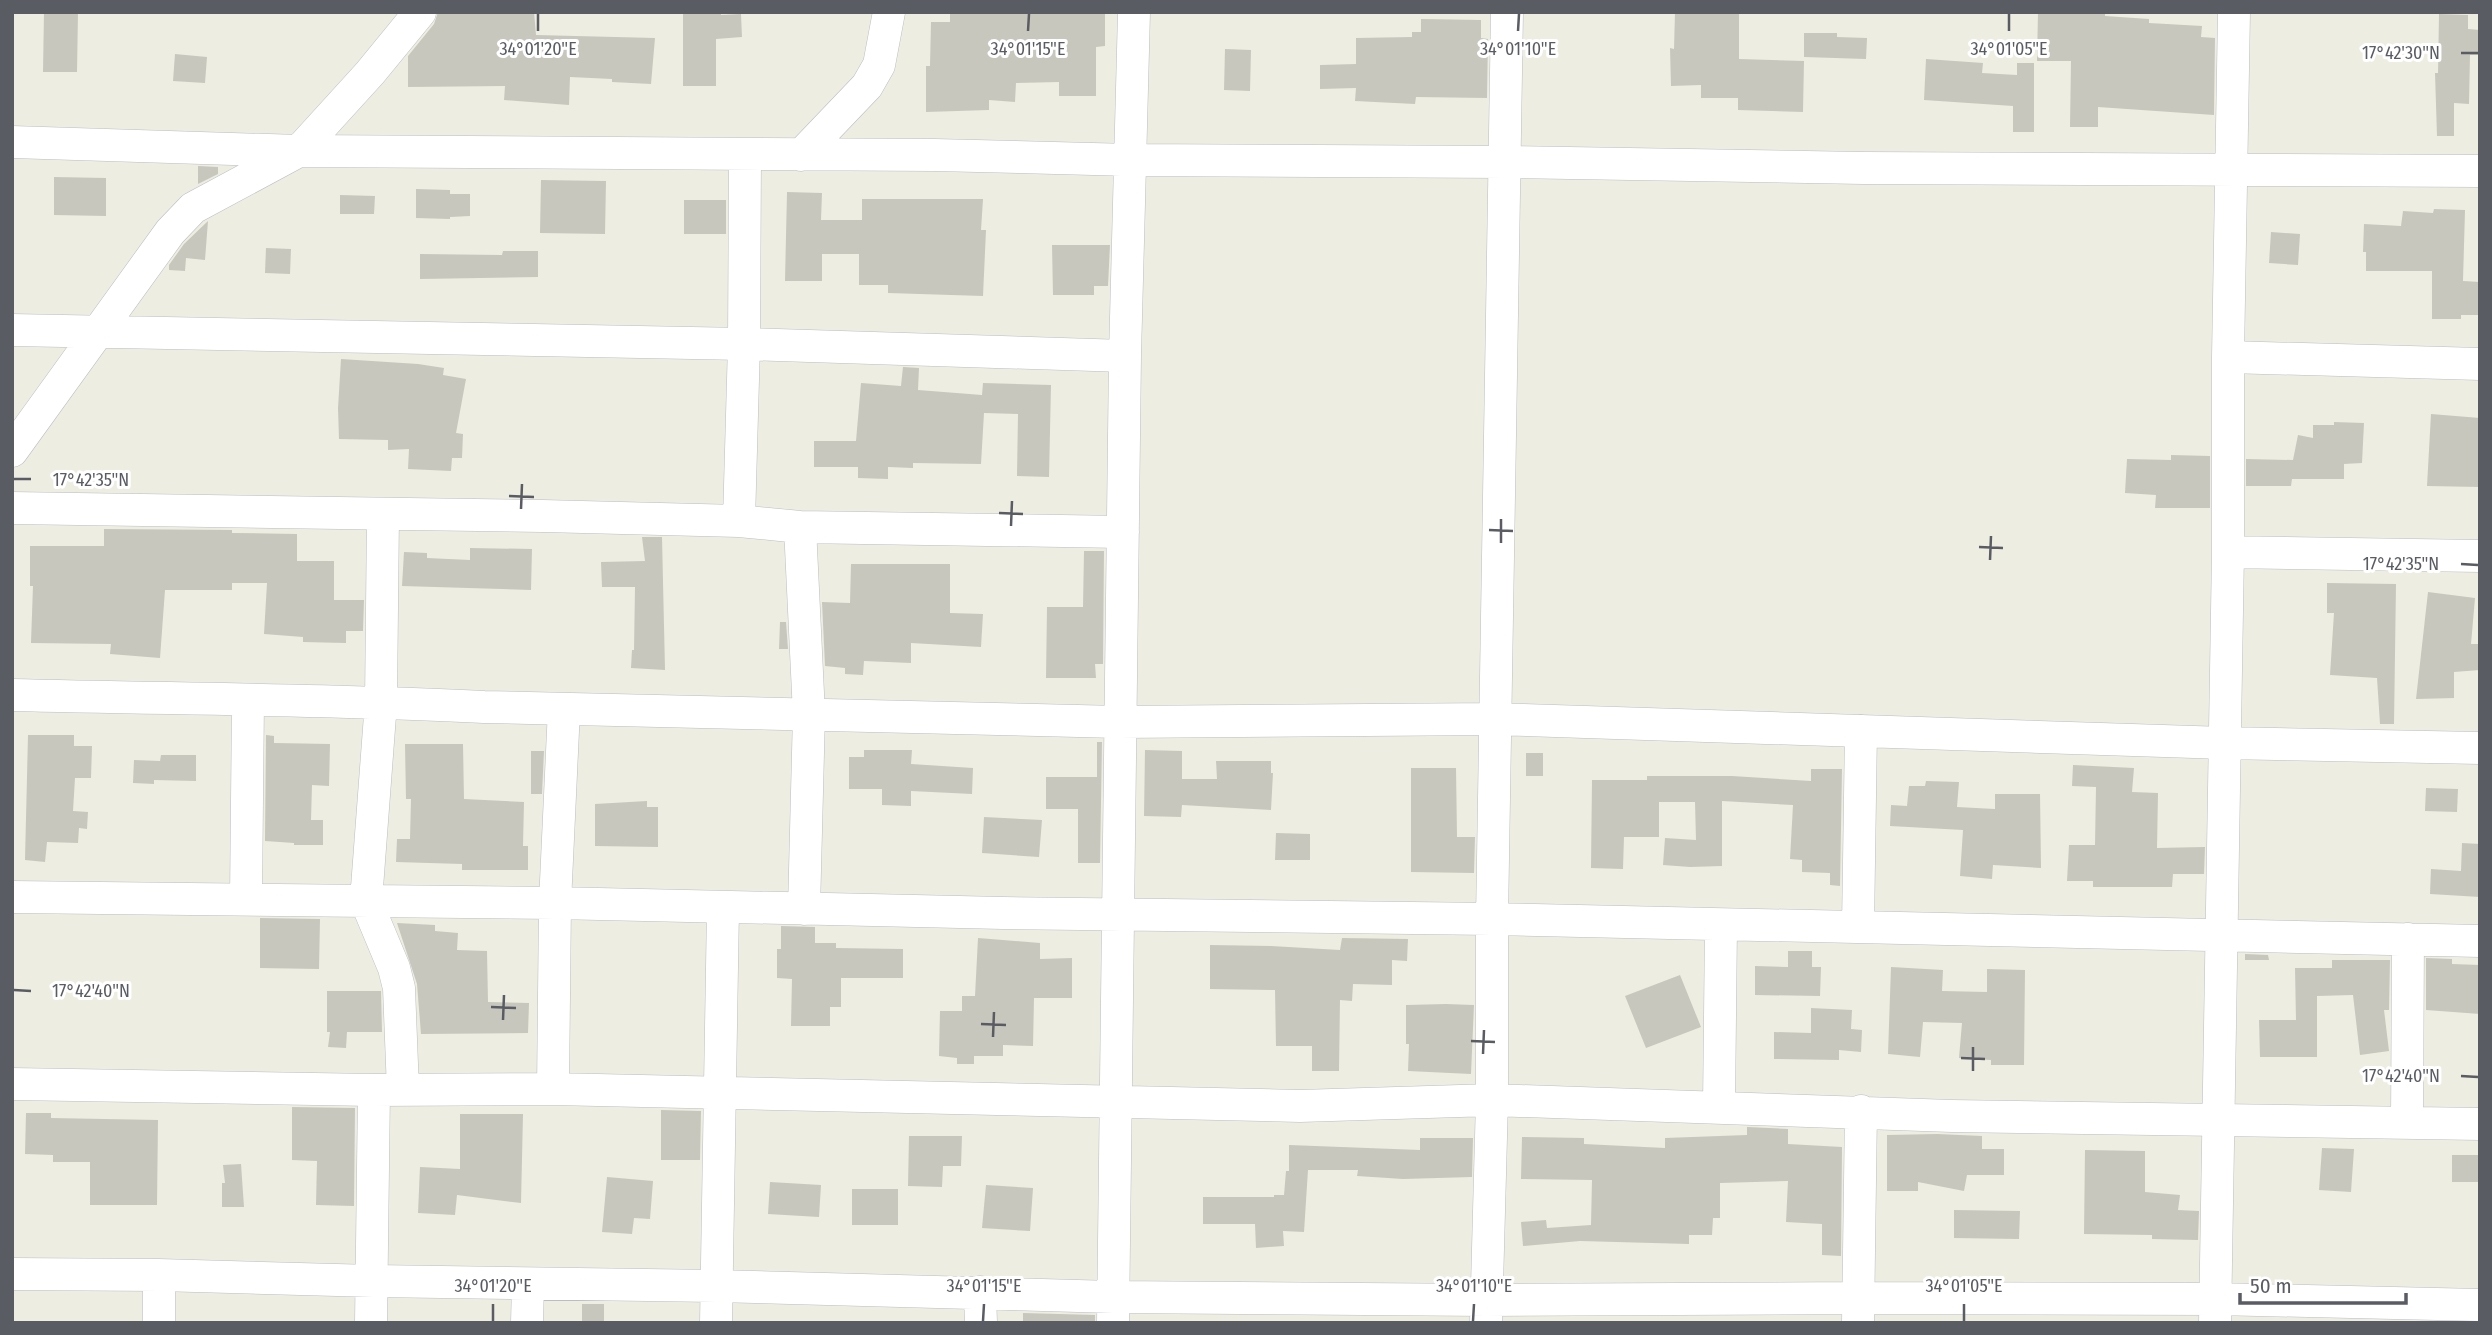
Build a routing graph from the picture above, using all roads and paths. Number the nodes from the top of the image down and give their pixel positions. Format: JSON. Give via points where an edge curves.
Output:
{"nodes":[{"id":1,"x":420,"y":12,"type":"edge"},
{"id":2,"x":889,"y":12,"type":"edge"},
{"id":3,"x":1134,"y":12,"type":"edge"},
{"id":4,"x":1507,"y":12,"type":"edge"},
{"id":5,"x":2234,"y":12,"type":"edge"},
{"id":6,"x":12,"y":142,"type":"edge"},
{"id":7,"x":299,"y":150,"type":"junction"},
{"id":8,"x":745,"y":155,"type":"junction"},
{"id":9,"x":801,"y":155,"type":"junction"},
{"id":10,"x":1131,"y":160,"type":"junction"},
{"id":11,"x":1505,"y":162,"type":"junction"},
{"id":12,"x":2480,"y":171,"type":"edge"},
{"id":13,"x":2232,"y":172,"type":"junction"},
{"id":14,"x":12,"y":330,"type":"edge"},
{"id":15,"x":99,"y":332,"type":"junction"},
{"id":16,"x":744,"y":344,"type":"junction"},
{"id":17,"x":1125,"y":356,"type":"junction"},
{"id":18,"x":2228,"y":357,"type":"junction"},
{"id":19,"x":2480,"y":364,"type":"edge"},
{"id":20,"x":12,"y":451,"type":"edge"},
{"id":21,"x":12,"y":508,"type":"edge"},
{"id":22,"x":383,"y":514,"type":"junction"},
{"id":23,"x":739,"y":521,"type":"junction"},
{"id":24,"x":800,"y":527,"type":"junction"},
{"id":25,"x":1123,"y":532,"type":"junction"},
{"id":26,"x":2228,"y":552,"type":"junction"},
{"id":27,"x":2480,"y":556,"type":"edge"},
{"id":28,"x":12,"y":695,"type":"edge"},
{"id":29,"x":248,"y":701,"type":"junction"},
{"id":30,"x":381,"y":702,"type":"junction"},
{"id":31,"x":564,"y":709,"type":"junction"},
{"id":32,"x":809,"y":714,"type":"junction"},
{"id":33,"x":1495,"y":719,"type":"junction"},
{"id":34,"x":1119,"y":722,"type":"junction"},
{"id":35,"x":1861,"y":731,"type":"junction"},
{"id":36,"x":2225,"y":743,"type":"junction"},
{"id":37,"x":2480,"y":748,"type":"edge"},
{"id":38,"x":12,"y":897,"type":"edge"},
{"id":39,"x":246,"y":900,"type":"junction"},
{"id":40,"x":366,"y":901,"type":"junction"},
{"id":41,"x":555,"y":903,"type":"junction"},
{"id":42,"x":723,"y":908,"type":"junction"},
{"id":43,"x":804,"y":909,"type":"junction"},
{"id":44,"x":1119,"y":914,"type":"junction"},
{"id":45,"x":1492,"y":919,"type":"junction"},
{"id":46,"x":1721,"y":926,"type":"junction"},
{"id":47,"x":1858,"y":927,"type":"junction"},
{"id":48,"x":2223,"y":934,"type":"junction"},
{"id":49,"x":2408,"y":939,"type":"junction"},
{"id":50,"x":2480,"y":941,"type":"edge"},
{"id":51,"x":12,"y":1084,"type":"edge"},
{"id":52,"x":553,"y":1089,"type":"junction"},
{"id":53,"x":388,"y":1090,"type":"junction"},
{"id":54,"x":721,"y":1094,"type":"junction"},
{"id":55,"x":1492,"y":1100,"type":"junction"},
{"id":56,"x":1114,"y":1103,"type":"junction"},
{"id":57,"x":1719,"y":1107,"type":"junction"},
{"id":58,"x":1861,"y":1111,"type":"junction"},
{"id":59,"x":2217,"y":1119,"type":"junction"},
{"id":60,"x":2407,"y":1122,"type":"junction"},
{"id":61,"x":2480,"y":1124,"type":"edge"},
{"id":62,"x":12,"y":1274,"type":"edge"},
{"id":63,"x":159,"y":1275,"type":"junction"},
{"id":64,"x":373,"y":1282,"type":"junction"},
{"id":65,"x":528,"y":1284,"type":"junction"},
{"id":66,"x":716,"y":1286,"type":"junction"},
{"id":67,"x":980,"y":1292,"type":"junction"},
{"id":68,"x":2480,"y":1305,"type":"edge"},
{"id":69,"x":1113,"y":1310,"type":"edge"},
{"id":70,"x":1281,"y":1310,"type":"edge"},
{"id":71,"x":1858,"y":1310,"type":"edge"},
{"id":72,"x":2216,"y":1311,"type":"edge"},
{"id":73,"x":1486,"y":1312,"type":"edge"},
{"id":74,"x":159,"y":1323,"type":"edge"},
{"id":75,"x":371,"y":1323,"type":"edge"},
{"id":76,"x":527,"y":1323,"type":"edge"},
{"id":77,"x":716,"y":1323,"type":"edge"},
{"id":78,"x":981,"y":1323,"type":"edge"}],
"edges":[{"from":1,"to":7,"type":"street"},
{"from":2,"to":9,"type":"street","via":[[879,65],[867,86]]},
{"from":3,"to":10,"type":"street"},
{"from":4,"to":11,"type":"street"},
{"from":5,"to":13,"type":"street"},
{"from":6,"to":7,"type":"street"},
{"from":7,"to":8,"type":"street"},
{"from":7,"to":15,"type":"street","via":[[193,208],[170,232]]},
{"from":8,"to":9,"type":"street"},
{"from":8,"to":16,"type":"street"},
{"from":9,"to":10,"type":"street"},
{"from":10,"to":11,"type":"street"},
{"from":10,"to":17,"type":"street"},
{"from":11,"to":13,"type":"street"},
{"from":11,"to":33,"type":"street"},
{"from":12,"to":13,"type":"street"},
{"from":13,"to":18,"type":"street"},
{"from":14,"to":15,"type":"street"},
{"from":15,"to":16,"type":"street"},
{"from":15,"to":20,"type":"street"},
{"from":16,"to":17,"type":"street"},
{"from":16,"to":23,"type":"street"},
{"from":17,"to":25,"type":"street"},
{"from":18,"to":19,"type":"street"},
{"from":18,"to":26,"type":"street"},
{"from":21,"to":22,"type":"street"},
{"from":22,"to":23,"type":"street"},
{"from":22,"to":30,"type":"street"},
{"from":23,"to":24,"type":"street"},
{"from":24,"to":25,"type":"street"},
{"from":24,"to":32,"type":"street"},
{"from":25,"to":34,"type":"street"},
{"from":26,"to":27,"type":"street"},
{"from":26,"to":36,"type":"street"},
{"from":28,"to":29,"type":"street"},
{"from":29,"to":30,"type":"street"},
{"from":29,"to":39,"type":"street"},
{"from":30,"to":31,"type":"street"},
{"from":30,"to":40,"type":"street"},
{"from":31,"to":32,"type":"street"},
{"from":31,"to":41,"type":"street"},
{"from":32,"to":34,"type":"street"},
{"from":32,"to":43,"type":"street"},
{"from":33,"to":34,"type":"street"},
{"from":33,"to":35,"type":"street"},
{"from":33,"to":45,"type":"street"},
{"from":34,"to":44,"type":"street"},
{"from":35,"to":36,"type":"street"},
{"from":35,"to":47,"type":"street"},
{"from":36,"to":37,"type":"street"},
{"from":36,"to":48,"type":"street"},
{"from":38,"to":39,"type":"street"},
{"from":39,"to":40,"type":"street"},
{"from":40,"to":41,"type":"street"},
{"from":40,"to":53,"type":"street","via":[[400,988]]},
{"from":41,"to":42,"type":"street"},
{"from":41,"to":52,"type":"street"},
{"from":42,"to":43,"type":"street"},
{"from":42,"to":54,"type":"street"},
{"from":43,"to":44,"type":"street"},
{"from":44,"to":45,"type":"street"},
{"from":44,"to":56,"type":"street"},
{"from":45,"to":46,"type":"street"},
{"from":45,"to":55,"type":"street"},
{"from":46,"to":47,"type":"street"},
{"from":46,"to":57,"type":"street"},
{"from":47,"to":48,"type":"street"},
{"from":48,"to":49,"type":"street"},
{"from":48,"to":59,"type":"street"},
{"from":49,"to":50,"type":"street"},
{"from":49,"to":60,"type":"street"},
{"from":51,"to":53,"type":"street"},
{"from":52,"to":53,"type":"street"},
{"from":52,"to":54,"type":"street"},
{"from":53,"to":64,"type":"street"},
{"from":54,"to":56,"type":"street"},
{"from":54,"to":66,"type":"street"},
{"from":55,"to":56,"type":"street","via":[[1300,1106]]},
{"from":55,"to":57,"type":"street"},
{"from":55,"to":73,"type":"street"},
{"from":56,"to":69,"type":"street"},
{"from":57,"to":58,"type":"street"},
{"from":58,"to":59,"type":"street"},
{"from":58,"to":71,"type":"street"},
{"from":59,"to":60,"type":"street"},
{"from":59,"to":72,"type":"street"},
{"from":60,"to":61,"type":"street"},
{"from":62,"to":63,"type":"street"},
{"from":63,"to":64,"type":"street"},
{"from":63,"to":74,"type":"street"},
{"from":64,"to":65,"type":"street"},
{"from":64,"to":75,"type":"street"},
{"from":65,"to":66,"type":"street"},
{"from":65,"to":76,"type":"street"},
{"from":66,"to":67,"type":"street"},
{"from":66,"to":77,"type":"street"},
{"from":67,"to":69,"type":"street"},
{"from":67,"to":78,"type":"street"},
{"from":68,"to":72,"type":"street"},
{"from":69,"to":70,"type":"street"},
{"from":70,"to":73,"type":"street"},
{"from":71,"to":72,"type":"street"},
{"from":71,"to":73,"type":"street"}]}
